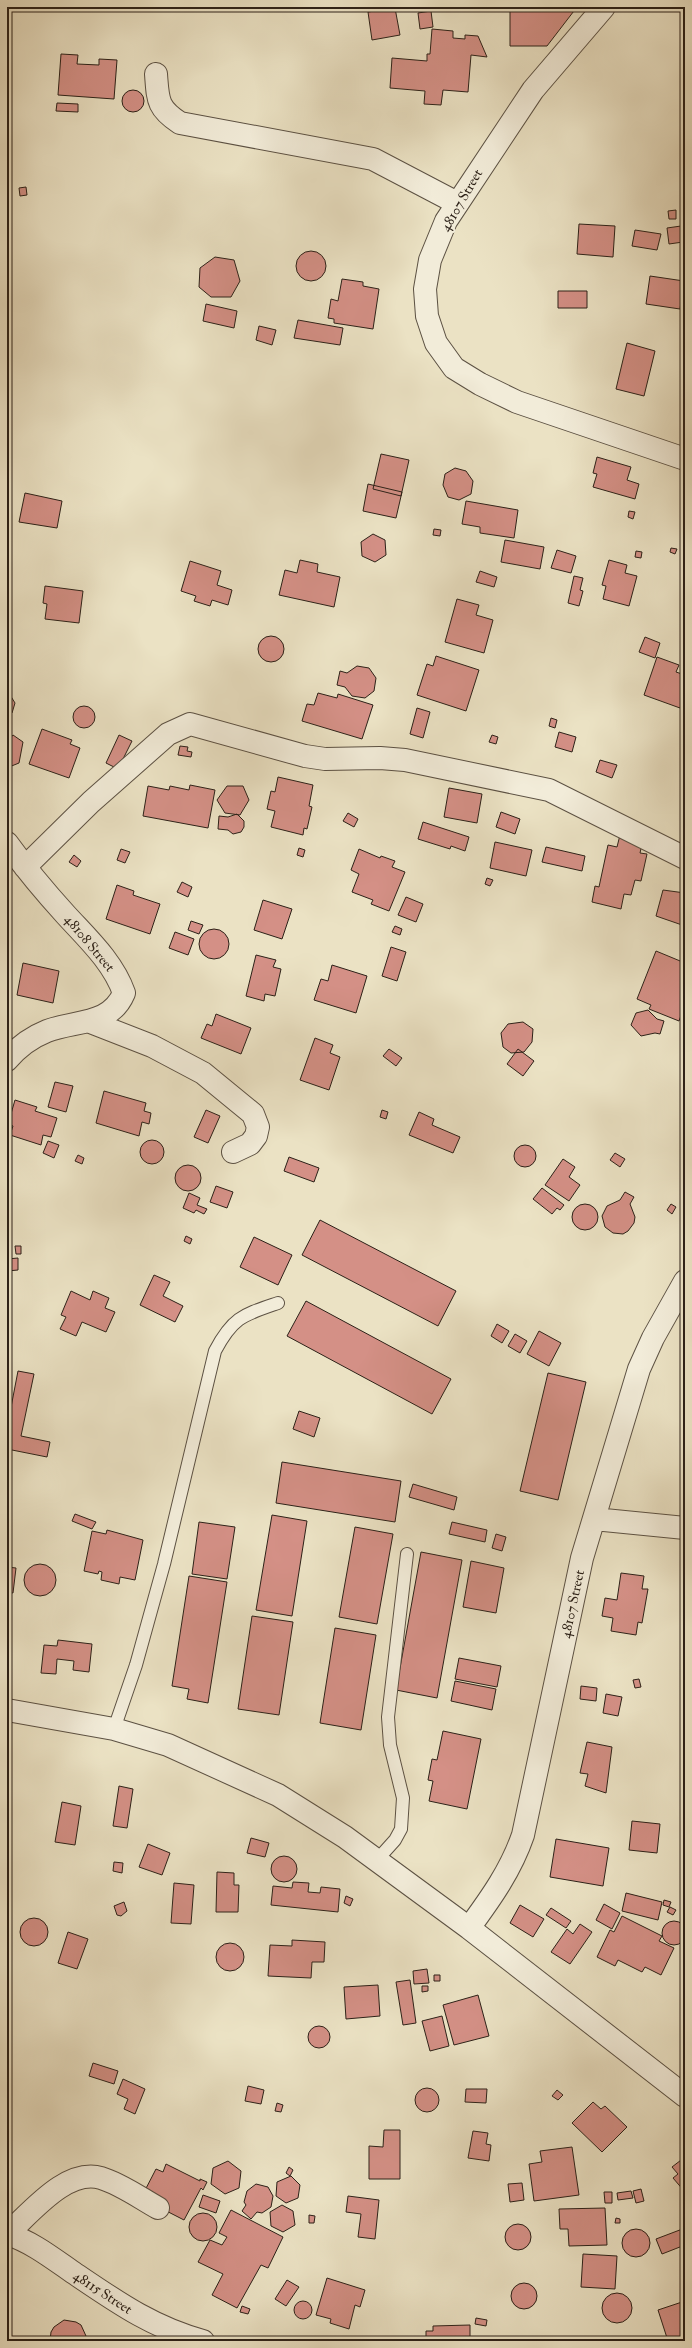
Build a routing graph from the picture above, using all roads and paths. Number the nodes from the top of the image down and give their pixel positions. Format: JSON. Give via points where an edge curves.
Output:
{"nodes":[{"id":1,"x":604,"y":7,"type":"edge"},
{"id":2,"x":156,"y":74,"type":"dead end"},
{"id":3,"x":457,"y":202,"type":"junction"},
{"id":4,"x":685,"y":459,"type":"edge"},
{"id":5,"x":7,"y":843,"type":"edge"},
{"id":6,"x":685,"y":858,"type":"edge"},
{"id":7,"x":25,"y":867,"type":"junction"},
{"id":8,"x":88,"y":1022,"type":"junction"},
{"id":9,"x":7,"y":1060,"type":"edge"},
{"id":10,"x":233,"y":1152,"type":"dead end"},
{"id":11,"x":685,"y":1281,"type":"edge"},
{"id":12,"x":278,"y":1303,"type":"dead end"},
{"id":13,"x":594,"y":1519,"type":"junction"},
{"id":14,"x":685,"y":1528,"type":"edge"},
{"id":15,"x":407,"y":1554,"type":"dead end"},
{"id":16,"x":7,"y":1710,"type":"edge"},
{"id":17,"x":114,"y":1729,"type":"junction"},
{"id":18,"x":377,"y":1860,"type":"junction"},
{"id":19,"x":469,"y":1928,"type":"junction"},
{"id":20,"x":685,"y":2096,"type":"edge"},
{"id":21,"x":158,"y":2208,"type":"dead end"},
{"id":22,"x":7,"y":2234,"type":"edge"},
{"id":23,"x":203,"y":2341,"type":"edge"}],
"edges":[{"from":1,"to":3,"type":"street","name":"48107 Street","via":[[533,90]]},
{"from":2,"to":3,"type":"street","via":[[158,100],[166,114],[180,123],[373,160]]},
{"from":3,"to":4,"type":"street","name":"48107 Street","via":[[430,260],[425,289],[427,316],[436,343],[454,368],[517,402]]},
{"from":5,"to":7,"type":"street","name":"48108 Street"},
{"from":6,"to":7,"type":"street","via":[[549,790],[405,760],[325,759],[305,756],[190,724],[168,734],[91,802]]},
{"from":7,"to":8,"type":"street","name":"48108 Street","via":[[108,962],[118,977],[124,993],[118,1006],[105,1016]]},
{"from":8,"to":9,"type":"street","name":"48108 Street","via":[[46,1031],[27,1041]]},
{"from":8,"to":10,"type":"street","via":[[152,1046],[203,1073],[253,1114],[258,1127],[256,1136],[250,1144]]},
{"from":11,"to":13,"type":"street","name":"48107 Street","via":[[639,1369]]},
{"from":12,"to":17,"type":"lane","via":[[245,1315],[231,1324],[215,1351],[164,1564],[136,1665]]},
{"from":13,"to":14,"type":"street"},
{"from":13,"to":19,"type":"street","name":"48107 Street","via":[[582,1558],[523,1835],[515,1858],[503,1880]]},
{"from":15,"to":18,"type":"lane","via":[[388,1717],[390,1745],[403,1798],[401,1829]]},
{"from":16,"to":17,"type":"street"},
{"from":17,"to":18,"type":"street","via":[[168,1745],[278,1795]]},
{"from":18,"to":19,"type":"street"},
{"from":19,"to":20,"type":"street"},
{"from":21,"to":22,"type":"street","via":[[101,2178],[87,2176],[58,2188]]},
{"from":22,"to":23,"type":"street","name":"48115 Street","via":[[44,2253],[149,2322],[174,2333]]}]}
